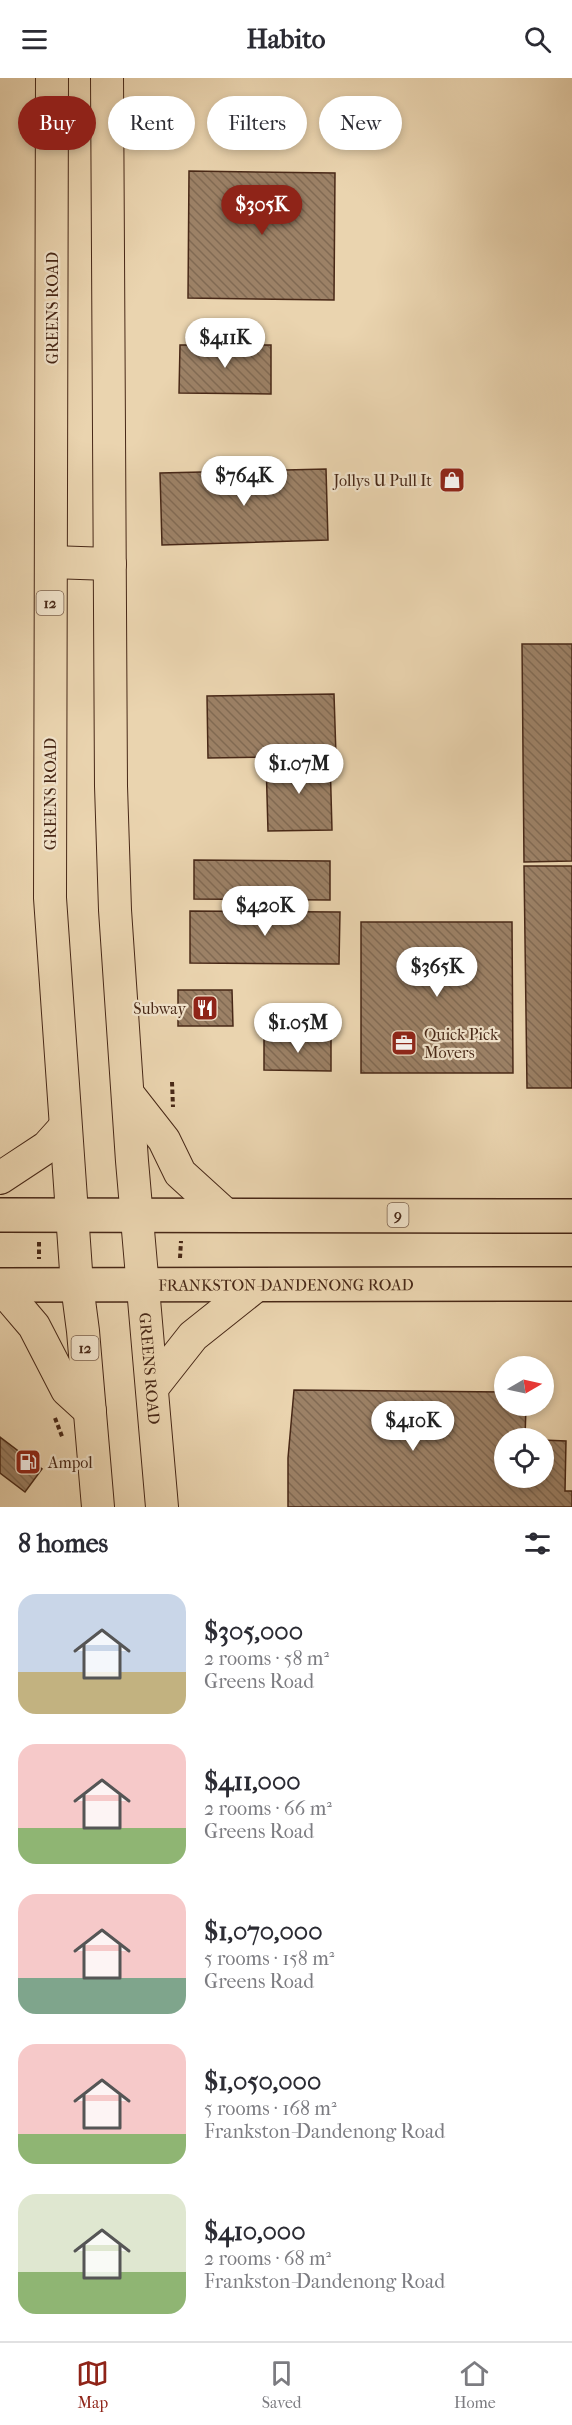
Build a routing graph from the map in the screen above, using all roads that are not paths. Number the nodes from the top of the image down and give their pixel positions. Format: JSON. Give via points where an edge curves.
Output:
{"nodes":[{"id":1,"x":52,"y":78,"type":"edge"},
{"id":2,"x":108,"y":78,"type":"edge"},
{"id":3,"x":51,"y":562,"type":"junction"},
{"id":4,"x":110,"y":564,"type":"junction"},
{"id":5,"x":128,"y":1094,"type":"junction"},
{"id":6,"x":65,"y":1128,"type":"junction"},
{"id":7,"x":0,"y":1178,"type":"edge"},
{"id":8,"x":225,"y":1214,"type":"junction"},
{"id":9,"x":0,"y":1215,"type":"edge"},
{"id":10,"x":72,"y":1215,"type":"junction"},
{"id":11,"x":137,"y":1215,"type":"junction"},
{"id":12,"x":572,"y":1216,"type":"edge"},
{"id":13,"x":143,"y":1284,"type":"junction"},
{"id":14,"x":572,"y":1284,"type":"edge"},
{"id":15,"x":77,"y":1285,"type":"junction"},
{"id":16,"x":257,"y":1285,"type":"junction"},
{"id":17,"x":0,"y":1286,"type":"edge"},
{"id":18,"x":152,"y":1388,"type":"junction"},
{"id":19,"x":90,"y":1411,"type":"junction"},
{"id":20,"x":98,"y":1507,"type":"edge"},
{"id":21,"x":162,"y":1507,"type":"edge"}],
"edges":[{"from":1,"to":3,"type":"main road","name":"GREENS ROAD","number":"12"},
{"from":2,"to":4,"type":"main road","name":"GREENS ROAD"},
{"from":3,"to":4,"type":"main road"},
{"from":3,"to":6,"type":"main road","name":"GREENS ROAD","number":"12","via":[[50,897]]},
{"from":4,"to":5,"type":"main road","name":"GREENS ROAD","via":[[115,910]]},
{"from":5,"to":8,"type":"main road","via":[[164,1140],[180,1173]]},
{"from":5,"to":11,"type":"main road","name":"GREENS ROAD"},
{"from":6,"to":7,"type":"main road","via":[[47,1147]]},
{"from":6,"to":10,"type":"main road","name":"GREENS ROAD","number":"12"},
{"from":8,"to":11,"type":"highway","number":"9"},
{"from":8,"to":12,"type":"highway","number":"9"},
{"from":9,"to":10,"type":"highway","number":"9"},
{"from":10,"to":11,"type":"highway","number":"9"},
{"from":10,"to":15,"type":"main road","name":"GREENS ROAD","number":"12"},
{"from":11,"to":13,"type":"main road","name":"GREENS ROAD"},
{"from":13,"to":15,"type":"highway","name":"FRANKSTON-DANDENONG ROAD"},
{"from":13,"to":16,"type":"highway","name":"FRANKSTON-DANDENONG ROAD"},
{"from":13,"to":18,"type":"main road","name":"GREENS ROAD"},
{"from":14,"to":16,"type":"highway","name":"FRANKSTON-DANDENONG ROAD"},
{"from":15,"to":17,"type":"highway","name":"FRANKSTON-DANDENONG ROAD"},
{"from":15,"to":19,"type":"main road","name":"GREENS ROAD","number":"12"},
{"from":16,"to":18,"type":"main road","via":[[193,1336]]},
{"from":17,"to":19,"type":"main road","via":[[34,1326],[67,1389]]},
{"from":18,"to":21,"type":"main road","name":"GREENS ROAD"},
{"from":19,"to":20,"type":"main road","name":"GREENS ROAD","number":"12"}]}
